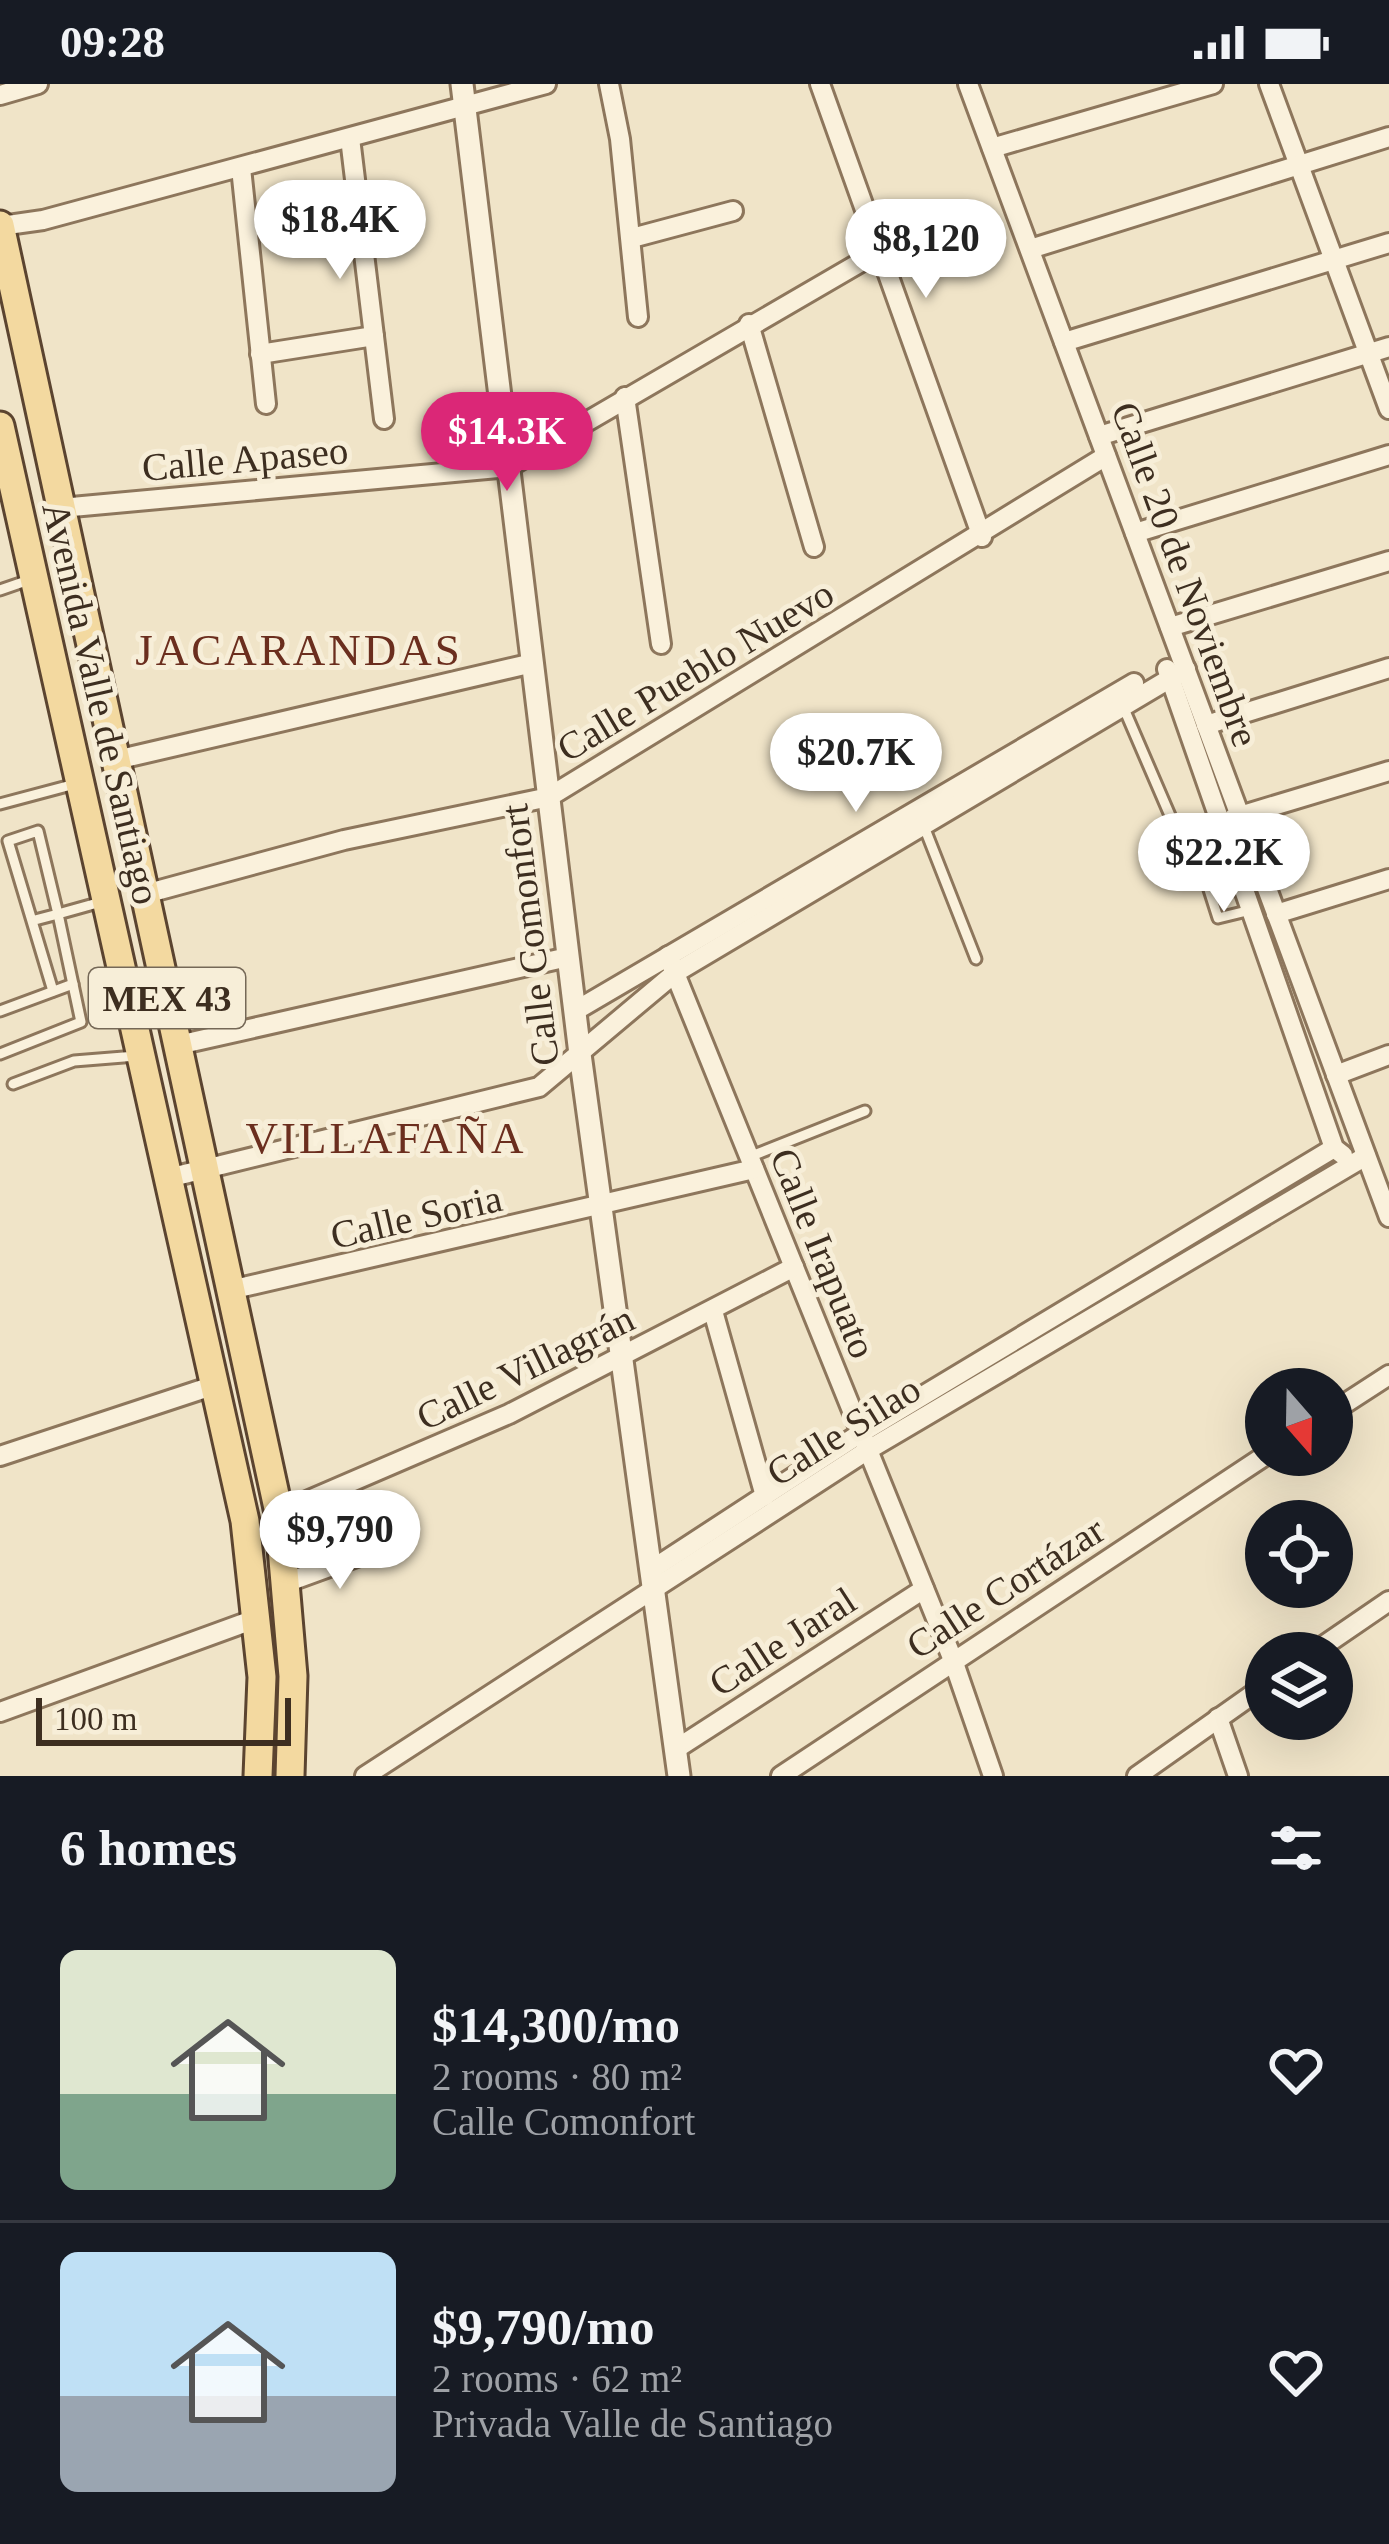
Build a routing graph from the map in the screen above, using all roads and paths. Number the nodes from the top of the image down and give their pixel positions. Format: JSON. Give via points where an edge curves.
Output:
{"nodes":[{"id":1,"x":38,"y":84,"type":"edge"},
{"id":2,"x":546,"y":84,"type":"edge"},
{"id":3,"x":609,"y":84,"type":"edge"},
{"id":4,"x":820,"y":84,"type":"edge"},
{"id":5,"x":968,"y":84,"type":"edge"},
{"id":6,"x":1213,"y":84,"type":"edge"},
{"id":7,"x":1269,"y":84,"type":"edge"},
{"id":8,"x":0,"y":95,"type":"edge"},
{"id":9,"x":464,"y":95,"type":"edge"},
{"id":10,"x":1389,"y":137,"type":"edge"},
{"id":11,"x":350,"y":138,"type":"junction"},
{"id":12,"x":992,"y":148,"type":"junction"},
{"id":13,"x":1299,"y":166,"type":"junction"},
{"id":14,"x":241,"y":168,"type":"junction"},
{"id":15,"x":733,"y":211,"type":"dead end"},
{"id":16,"x":1,"y":234,"type":"edge"},
{"id":17,"x":632,"y":238,"type":"junction"},
{"id":18,"x":1389,"y":243,"type":"edge"},
{"id":19,"x":1030,"y":249,"type":"junction"},
{"id":20,"x":880,"y":251,"type":"junction"},
{"id":21,"x":1334,"y":260,"type":"junction"},
{"id":22,"x":638,"y":316,"type":"dead end"},
{"id":23,"x":748,"y":324,"type":"junction"},
{"id":24,"x":374,"y":336,"type":"junction"},
{"id":25,"x":1064,"y":342,"type":"junction"},
{"id":26,"x":1389,"y":347,"type":"edge"},
{"id":27,"x":1369,"y":353,"type":"junction"},
{"id":28,"x":260,"y":354,"type":"junction"},
{"id":29,"x":625,"y":397,"type":"junction"},
{"id":30,"x":266,"y":404,"type":"dead end"},
{"id":31,"x":1389,"y":409,"type":"edge"},
{"id":32,"x":384,"y":418,"type":"dead end"},
{"id":33,"x":1,"y":431,"type":"edge"},
{"id":34,"x":1099,"y":436,"type":"junction"},
{"id":35,"x":1389,"y":454,"type":"edge"},
{"id":36,"x":1106,"y":456,"type":"junction"},
{"id":37,"x":509,"y":467,"type":"junction"},
{"id":38,"x":61,"y":508,"type":"junction"},
{"id":39,"x":1135,"y":532,"type":"junction"},
{"id":40,"x":982,"y":537,"type":"junction"},
{"id":41,"x":814,"y":547,"type":"dead end"},
{"id":42,"x":1389,"y":560,"type":"edge"},
{"id":43,"x":34,"y":578,"type":"junction"},
{"id":44,"x":0,"y":590,"type":"edge"},
{"id":45,"x":1170,"y":627,"type":"junction"},
{"id":46,"x":661,"y":644,"type":"dead end"},
{"id":47,"x":533,"y":663,"type":"junction"},
{"id":48,"x":1175,"y":667,"type":"junction"},
{"id":49,"x":1389,"y":668,"type":"edge"},
{"id":50,"x":1122,"y":704,"type":"junction"},
{"id":51,"x":1206,"y":725,"type":"junction"},
{"id":52,"x":116,"y":760,"type":"junction"},
{"id":53,"x":1389,"y":771,"type":"edge"},
{"id":54,"x":80,"y":782,"type":"junction"},
{"id":55,"x":549,"y":797,"type":"junction"},
{"id":56,"x":0,"y":804,"type":"edge"},
{"id":57,"x":1241,"y":816,"type":"junction"},
{"id":58,"x":1220,"y":823,"type":"junction"},
{"id":59,"x":923,"y":824,"type":"junction"},
{"id":60,"x":1204,"y":874,"type":"dead end"},
{"id":61,"x":1389,"y":879,"type":"edge"},
{"id":62,"x":145,"y":894,"type":"junction"},
{"id":63,"x":106,"y":901,"type":"junction"},
{"id":64,"x":1251,"y":910,"type":"junction"},
{"id":65,"x":58,"y":914,"type":"junction"},
{"id":66,"x":1276,"y":914,"type":"junction"},
{"id":67,"x":35,"y":920,"type":"junction"},
{"id":68,"x":568,"y":957,"type":"junction"},
{"id":69,"x":976,"y":959,"type":"dead end"},
{"id":70,"x":672,"y":965,"type":"junction"},
{"id":71,"x":73,"y":984,"type":"junction"},
{"id":72,"x":53,"y":991,"type":"junction"},
{"id":73,"x":0,"y":1011,"type":"edge"},
{"id":74,"x":574,"y":1012,"type":"junction"},
{"id":75,"x":178,"y":1045,"type":"junction"},
{"id":76,"x":0,"y":1054,"type":"edge"},
{"id":77,"x":580,"y":1054,"type":"junction"},
{"id":78,"x":141,"y":1055,"type":"junction"},
{"id":79,"x":1389,"y":1055,"type":"edge"},
{"id":80,"x":1336,"y":1075,"type":"junction"},
{"id":81,"x":13,"y":1084,"type":"dead end"},
{"id":82,"x":865,"y":1111,"type":"dead end"},
{"id":83,"x":1334,"y":1148,"type":"junction"},
{"id":84,"x":1366,"y":1156,"type":"junction"},
{"id":85,"x":752,"y":1163,"type":"junction"},
{"id":86,"x":205,"y":1170,"type":"junction"},
{"id":87,"x":168,"y":1178,"type":"junction"},
{"id":88,"x":600,"y":1208,"type":"junction"},
{"id":89,"x":1389,"y":1216,"type":"edge"},
{"id":90,"x":794,"y":1267,"type":"junction"},
{"id":91,"x":230,"y":1290,"type":"junction"},
{"id":92,"x":712,"y":1311,"type":"junction"},
{"id":93,"x":621,"y":1359,"type":"junction"},
{"id":94,"x":1389,"y":1375,"type":"edge"},
{"id":95,"x":215,"y":1385,"type":"junction"},
{"id":96,"x":1353,"y":1398,"type":"edge"},
{"id":97,"x":864,"y":1441,"type":"junction"},
{"id":98,"x":0,"y":1456,"type":"edge"},
{"id":99,"x":1245,"y":1469,"type":"edge"},
{"id":100,"x":765,"y":1496,"type":"junction"},
{"id":101,"x":279,"y":1513,"type":"junction"},
{"id":102,"x":373,"y":1551,"type":"dead end"},
{"id":103,"x":653,"y":1580,"type":"junction"},
{"id":104,"x":288,"y":1582,"type":"junction"},
{"id":105,"x":924,"y":1589,"type":"junction"},
{"id":106,"x":1389,"y":1601,"type":"edge"},
{"id":107,"x":258,"y":1618,"type":"junction"},
{"id":108,"x":1344,"y":1632,"type":"edge"},
{"id":109,"x":953,"y":1660,"type":"junction"},
{"id":110,"x":1245,"y":1699,"type":"edge"},
{"id":111,"x":0,"y":1712,"type":"edge"},
{"id":112,"x":1218,"y":1718,"type":"junction"},
{"id":113,"x":676,"y":1749,"type":"junction"},
{"id":114,"x":258,"y":1776,"type":"edge"},
{"id":115,"x":290,"y":1776,"type":"edge"},
{"id":116,"x":365,"y":1776,"type":"edge"},
{"id":117,"x":679,"y":1776,"type":"edge"},
{"id":118,"x":781,"y":1776,"type":"edge"},
{"id":119,"x":993,"y":1776,"type":"edge"},
{"id":120,"x":1137,"y":1776,"type":"edge"},
{"id":121,"x":1238,"y":1776,"type":"edge"}],
"edges":[{"from":1,"to":8,"type":"street"},
{"from":2,"to":9,"type":"street"},
{"from":3,"to":17,"type":"street"},
{"from":4,"to":20,"type":"street"},
{"from":5,"to":12,"type":"street","name":"Calle 20 de Noviembre"},
{"from":6,"to":12,"type":"street"},
{"from":7,"to":13,"type":"street"},
{"from":9,"to":11,"type":"street"},
{"from":9,"to":37,"type":"street","name":"Calle Comonfort"},
{"from":10,"to":13,"type":"street"},
{"from":11,"to":14,"type":"street"},
{"from":11,"to":24,"type":"street"},
{"from":12,"to":19,"type":"street","name":"Calle 20 de Noviembre"},
{"from":13,"to":19,"type":"street"},
{"from":13,"to":21,"type":"street"},
{"from":14,"to":16,"type":"street"},
{"from":14,"to":28,"type":"street"},
{"from":15,"to":17,"type":"street"},
{"from":16,"to":38,"type":"main road","name":"Avenida Valle de Santiago","number":"MEX 43"},
{"from":17,"to":22,"type":"street"},
{"from":18,"to":21,"type":"street"},
{"from":19,"to":25,"type":"street","name":"Calle 20 de Noviembre"},
{"from":20,"to":23,"type":"street","name":"Calle Apaseo"},
{"from":20,"to":40,"type":"street"},
{"from":21,"to":25,"type":"street"},
{"from":21,"to":27,"type":"street"},
{"from":23,"to":29,"type":"street","name":"Calle Apaseo"},
{"from":23,"to":41,"type":"street"},
{"from":24,"to":28,"type":"street"},
{"from":24,"to":32,"type":"street"},
{"from":25,"to":34,"type":"street","name":"Calle 20 de Noviembre"},
{"from":26,"to":27,"type":"street"},
{"from":27,"to":31,"type":"street"},
{"from":27,"to":34,"type":"street"},
{"from":28,"to":30,"type":"street"},
{"from":29,"to":37,"type":"street","name":"Calle Apaseo"},
{"from":29,"to":46,"type":"street"},
{"from":33,"to":43,"type":"main road","name":"Avenida Valle de Santiago","number":"MEX 43"},
{"from":34,"to":36,"type":"street","name":"Calle 20 de Noviembre"},
{"from":35,"to":39,"type":"street"},
{"from":36,"to":39,"type":"street","name":"Calle 20 de Noviembre"},
{"from":36,"to":40,"type":"street","name":"Calle Pueblo Nuevo"},
{"from":37,"to":38,"type":"street","name":"Calle Apaseo"},
{"from":37,"to":47,"type":"street","name":"Calle Comonfort"},
{"from":38,"to":52,"type":"main road","name":"Avenida Valle de Santiago","number":"MEX 43"},
{"from":39,"to":45,"type":"street","name":"Calle 20 de Noviembre"},
{"from":40,"to":55,"type":"street","name":"Calle Pueblo Nuevo"},
{"from":42,"to":45,"type":"street"},
{"from":43,"to":44,"type":"lane"},
{"from":43,"to":54,"type":"main road","name":"Avenida Valle de Santiago","number":"MEX 43"},
{"from":45,"to":48,"type":"street","name":"Calle 20 de Noviembre"},
{"from":47,"to":52,"type":"street"},
{"from":47,"to":55,"type":"street","name":"Calle Comonfort"},
{"from":48,"to":50,"type":"street"},
{"from":48,"to":51,"type":"street","name":"Calle 20 de Noviembre"},
{"from":48,"to":58,"type":"street"},
{"from":48,"to":70,"type":"street"},
{"from":49,"to":51,"type":"street"},
{"from":50,"to":58,"type":"lane","via":[[1178,834]]},
{"from":50,"to":59,"type":"street"},
{"from":51,"to":57,"type":"street","name":"Calle 20 de Noviembre"},
{"from":52,"to":62,"type":"main road","name":"Avenida Valle de Santiago","number":"MEX 43"},
{"from":53,"to":57,"type":"street"},
{"from":54,"to":56,"type":"lane"},
{"from":54,"to":63,"type":"main road","name":"Avenida Valle de Santiago","number":"MEX 43"},
{"from":55,"to":62,"type":"street","name":"Calle Pueblo Nuevo","via":[[344,840]]},
{"from":55,"to":68,"type":"street","name":"Calle Comonfort"},
{"from":57,"to":58,"type":"street"},
{"from":57,"to":66,"type":"street","name":"Calle 20 de Noviembre"},
{"from":58,"to":64,"type":"street"},
{"from":59,"to":69,"type":"lane"},
{"from":59,"to":70,"type":"street"},
{"from":60,"to":64,"type":"lane","via":[[1218,918]]},
{"from":61,"to":66,"type":"street"},
{"from":62,"to":75,"type":"main road","name":"Avenida Valle de Santiago","number":"MEX 43"},
{"from":63,"to":65,"type":"lane"},
{"from":63,"to":78,"type":"main road","name":"Avenida Valle de Santiago","number":"MEX 43"},
{"from":64,"to":83,"type":"street"},
{"from":65,"to":67,"type":"lane"},
{"from":65,"to":67,"type":"lane","via":[[38,830],[8,841]]},
{"from":65,"to":71,"type":"lane"},
{"from":66,"to":80,"type":"street","name":"Calle 20 de Noviembre"},
{"from":67,"to":72,"type":"lane"},
{"from":68,"to":74,"type":"street","name":"Calle Comonfort"},
{"from":68,"to":75,"type":"street"},
{"from":70,"to":74,"type":"street"},
{"from":70,"to":77,"type":"street"},
{"from":70,"to":85,"type":"street","name":"Calle Irapuato"},
{"from":71,"to":72,"type":"lane"},
{"from":71,"to":76,"type":"lane","via":[[81,1022]]},
{"from":72,"to":73,"type":"lane"},
{"from":74,"to":77,"type":"street","name":"Calle Comonfort"},
{"from":75,"to":86,"type":"main road","name":"Avenida Valle de Santiago","number":"MEX 43"},
{"from":77,"to":86,"type":"street","via":[[523,1094]]},
{"from":77,"to":88,"type":"street","name":"Calle Comonfort"},
{"from":78,"to":81,"type":"lane","via":[[74,1060]]},
{"from":78,"to":87,"type":"main road","name":"Avenida Valle de Santiago","number":"MEX 43"},
{"from":79,"to":80,"type":"street"},
{"from":80,"to":84,"type":"street","name":"Calle 20 de Noviembre"},
{"from":82,"to":85,"type":"lane"},
{"from":83,"to":84,"type":"street"},
{"from":83,"to":97,"type":"street","name":"Calle Silao"},
{"from":84,"to":89,"type":"street","name":"Calle 20 de Noviembre"},
{"from":84,"to":97,"type":"street","name":"Calle Silao"},
{"from":85,"to":88,"type":"street","name":"Calle Soria"},
{"from":85,"to":90,"type":"street","name":"Calle Irapuato"},
{"from":86,"to":87,"type":"street"},
{"from":86,"to":91,"type":"main road","name":"Avenida Valle de Santiago","number":"MEX 43"},
{"from":87,"to":95,"type":"main road","name":"Avenida Valle de Santiago","number":"MEX 43"},
{"from":88,"to":91,"type":"street","name":"Calle Soria"},
{"from":88,"to":93,"type":"street","name":"Calle Comonfort"},
{"from":90,"to":92,"type":"street","name":"Calle Villagrán"},
{"from":90,"to":97,"type":"street","name":"Calle Irapuato"},
{"from":91,"to":101,"type":"main road","name":"Avenida Valle de Santiago","number":"MEX 43"},
{"from":92,"to":93,"type":"street","name":"Calle Villagrán"},
{"from":92,"to":100,"type":"street"},
{"from":93,"to":101,"type":"street","name":"Calle Villagrán"},
{"from":93,"to":103,"type":"street","name":"Calle Comonfort"},
{"from":94,"to":96,"type":"street"},
{"from":95,"to":98,"type":"street"},
{"from":95,"to":107,"type":"main road","name":"Avenida Valle de Santiago","number":"MEX 43"},
{"from":97,"to":100,"type":"street","name":"Calle Silao"},
{"from":97,"to":103,"type":"street","name":"Calle Silao"},
{"from":97,"to":105,"type":"street","name":"Calle Irapuato"},
{"from":99,"to":109,"type":"street","name":"Calle Cortázar"},
{"from":100,"to":103,"type":"street","name":"Calle Silao"},
{"from":101,"to":104,"type":"main road","name":"Avenida Valle de Santiago","number":"MEX 43"},
{"from":102,"to":104,"type":"street"},
{"from":103,"to":113,"type":"street","name":"Calle Comonfort"},
{"from":103,"to":116,"type":"street","name":"Calle Silao"},
{"from":104,"to":115,"type":"main road","name":"Avenida Valle de Santiago","number":"MEX 43"},
{"from":105,"to":109,"type":"street","name":"Calle Irapuato"},
{"from":105,"to":113,"type":"street","name":"Calle Jaral"},
{"from":106,"to":108,"type":"street"},
{"from":107,"to":111,"type":"street"},
{"from":107,"to":114,"type":"main road","name":"Avenida Valle de Santiago","number":"MEX 43"},
{"from":109,"to":118,"type":"street","name":"Calle Cortázar"},
{"from":109,"to":119,"type":"street","name":"Calle Irapuato"},
{"from":110,"to":112,"type":"street"},
{"from":112,"to":120,"type":"street"},
{"from":112,"to":121,"type":"street"},
{"from":113,"to":117,"type":"street","name":"Calle Comonfort"}]}
